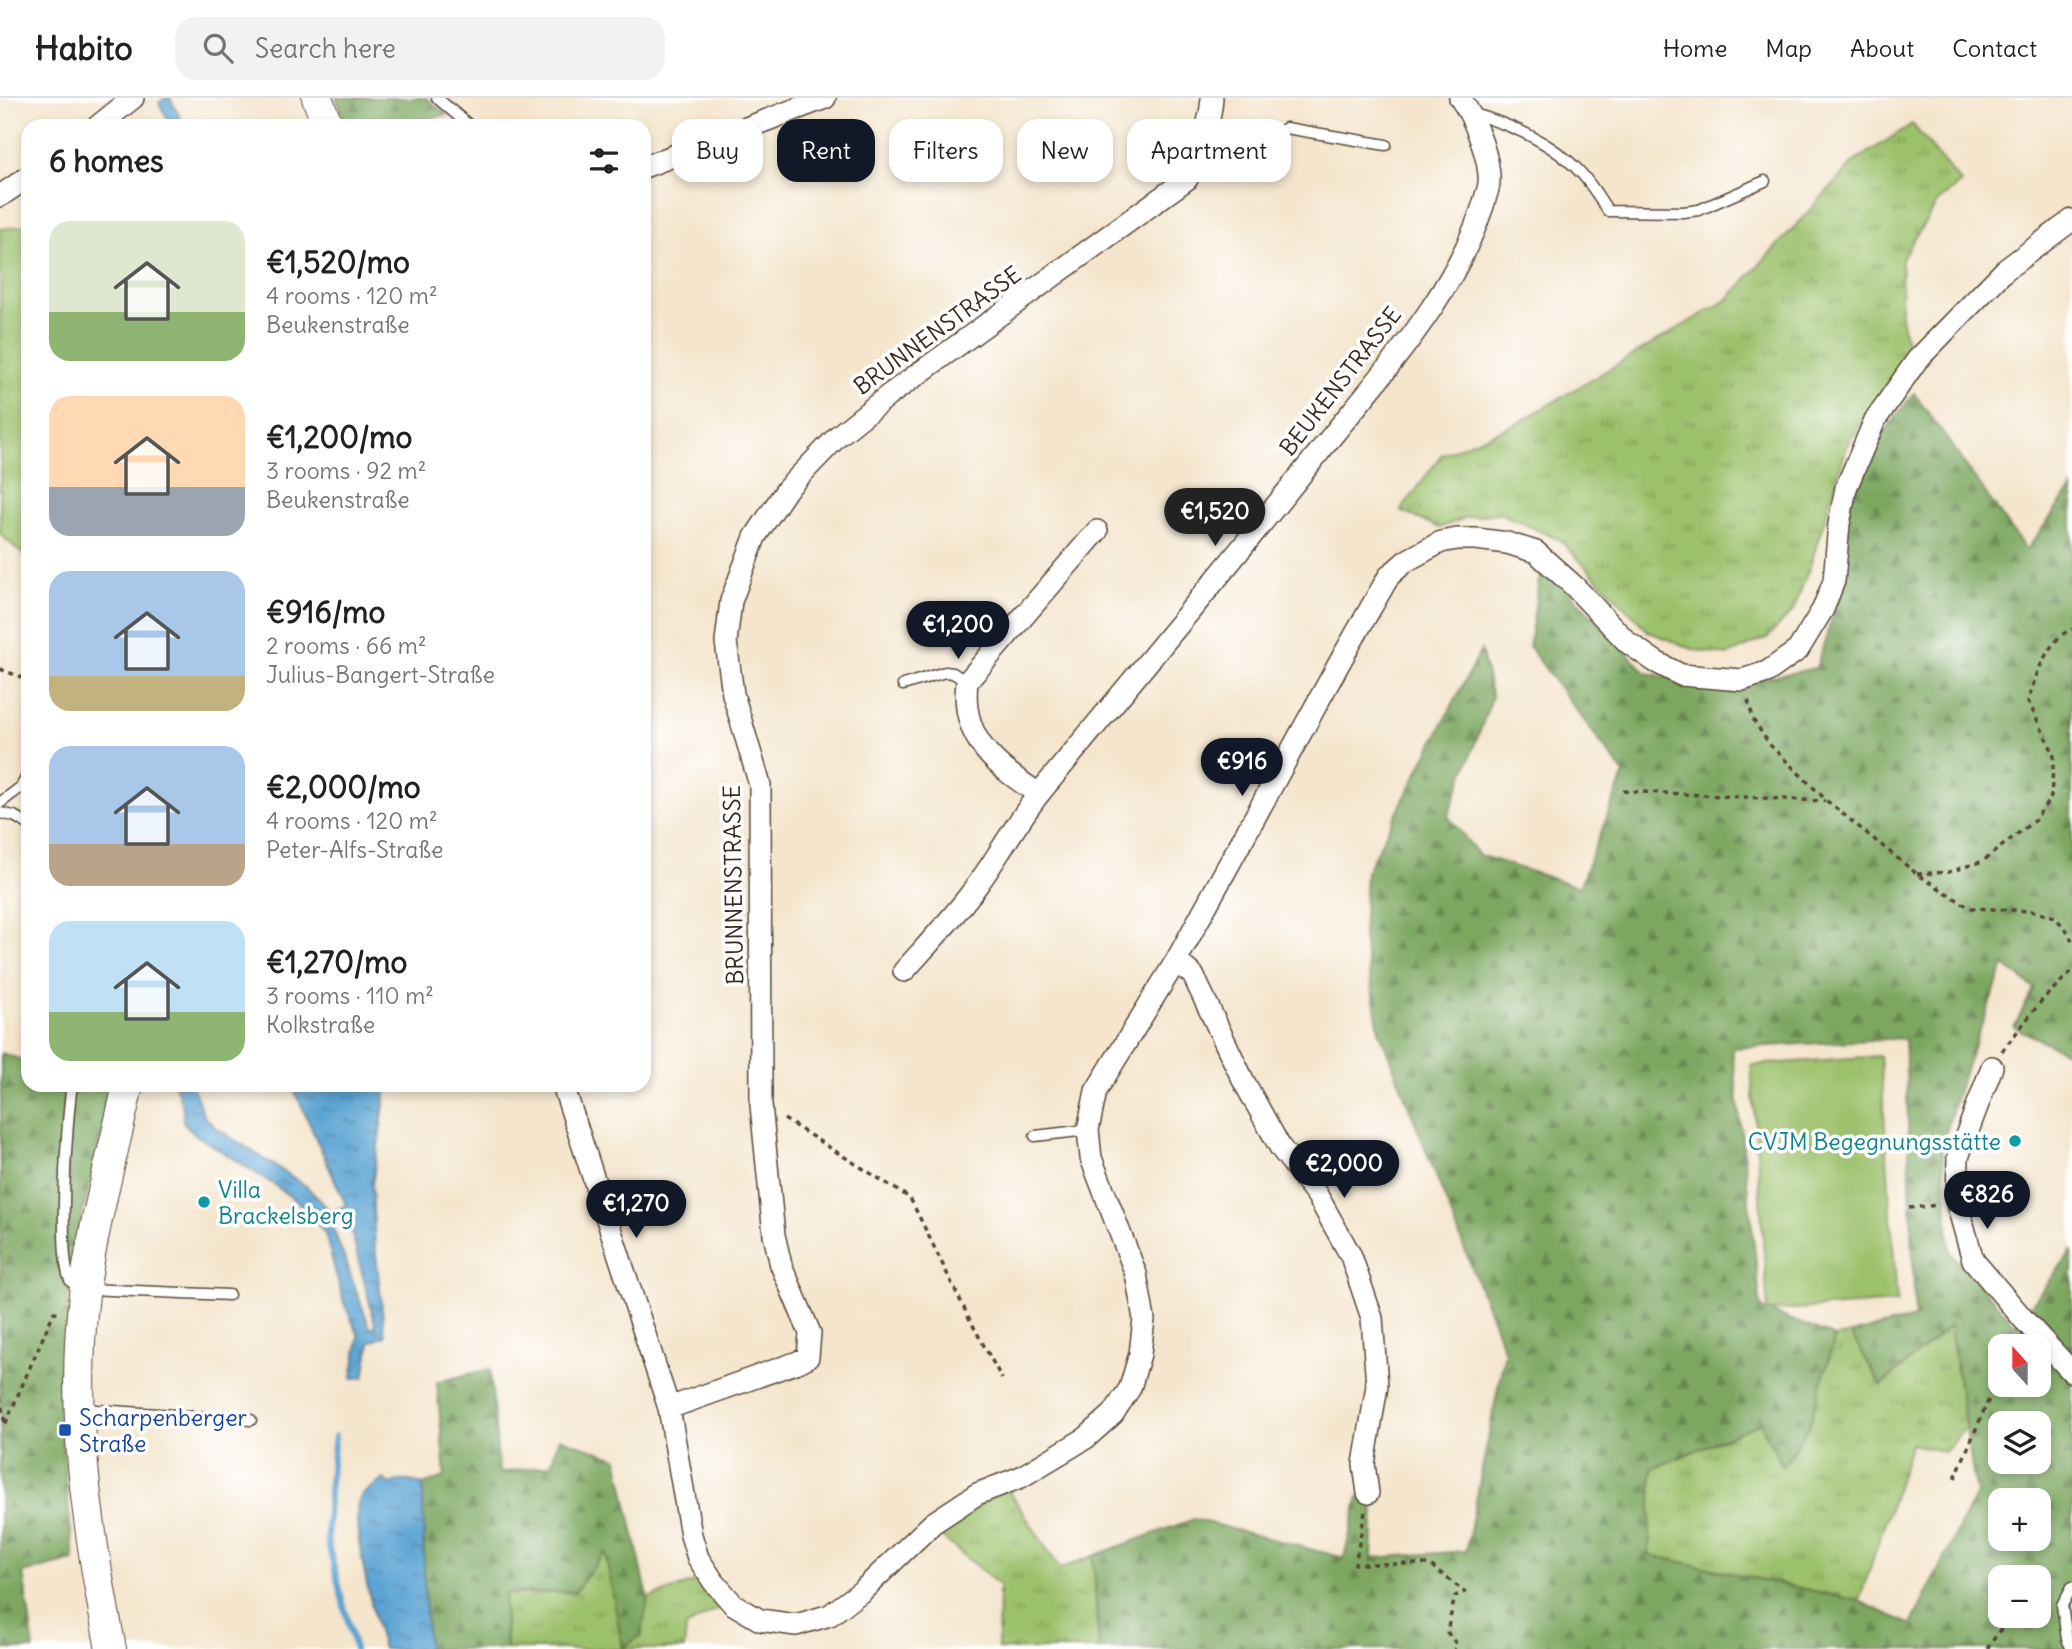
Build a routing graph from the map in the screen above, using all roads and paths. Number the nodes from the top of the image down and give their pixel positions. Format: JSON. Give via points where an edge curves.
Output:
{"nodes":[{"id":1,"x":133,"y":98,"type":"edge"},
{"id":2,"x":317,"y":98,"type":"edge"},
{"id":3,"x":437,"y":98,"type":"edge"},
{"id":4,"x":825,"y":98,"type":"edge"},
{"id":5,"x":1212,"y":98,"type":"edge"},
{"id":6,"x":1466,"y":105,"type":"edge"},
{"id":7,"x":107,"y":119,"type":"edge"},
{"id":8,"x":325,"y":119,"type":"edge"},
{"id":9,"x":462,"y":119,"type":"edge"},
{"id":10,"x":1209,"y":119,"type":"edge"},
{"id":11,"x":1291,"y":129,"type":"edge"},
{"id":12,"x":1386,"y":145,"type":"dead end"},
{"id":13,"x":651,"y":164,"type":"edge"},
{"id":14,"x":1765,"y":181,"type":"dead end"},
{"id":15,"x":21,"y":182,"type":"edge"},
{"id":16,"x":1182,"y":182,"type":"edge"},
{"id":17,"x":0,"y":196,"type":"edge"},
{"id":18,"x":2072,"y":220,"type":"edge"},
{"id":19,"x":1097,"y":531,"type":"dead end"},
{"id":20,"x":2072,"y":629,"type":"edge"},
{"id":21,"x":0,"y":669,"type":"edge"},
{"id":22,"x":21,"y":677,"type":"edge"},
{"id":23,"x":1742,"y":680,"type":"junction"},
{"id":24,"x":967,"y":682,"type":"junction"},
{"id":25,"x":903,"y":685,"type":"dead end"},
{"id":26,"x":21,"y":787,"type":"edge"},
{"id":27,"x":1623,"y":791,"type":"dead end"},
{"id":28,"x":1039,"y":794,"type":"junction"},
{"id":29,"x":1827,"y":801,"type":"junction"},
{"id":30,"x":0,"y":803,"type":"edge"},
{"id":31,"x":0,"y":813,"type":"edge"},
{"id":32,"x":21,"y":820,"type":"edge"},
{"id":33,"x":1917,"y":874,"type":"junction"},
{"id":34,"x":2072,"y":941,"type":"edge"},
{"id":35,"x":1176,"y":961,"type":"junction"},
{"id":36,"x":904,"y":971,"type":"dead end"},
{"id":37,"x":2072,"y":971,"type":"edge"},
{"id":38,"x":1992,"y":1067,"type":"joint"},
{"id":39,"x":71,"y":1092,"type":"edge"},
{"id":40,"x":127,"y":1092,"type":"edge"},
{"id":41,"x":565,"y":1092,"type":"edge"},
{"id":42,"x":761,"y":1105,"type":"junction"},
{"id":43,"x":1088,"y":1130,"type":"junction"},
{"id":44,"x":1035,"y":1136,"type":"dead end"},
{"id":45,"x":1957,"y":1203,"type":"junction"},
{"id":46,"x":1909,"y":1208,"type":"dead end"},
{"id":47,"x":85,"y":1287,"type":"junction"},
{"id":48,"x":229,"y":1295,"type":"dead end"},
{"id":49,"x":54,"y":1312,"type":"dead end"},
{"id":50,"x":2072,"y":1371,"type":"edge"},
{"id":51,"x":1002,"y":1378,"type":"dead end"},
{"id":52,"x":0,"y":1397,"type":"edge"},
{"id":53,"x":1990,"y":1397,"type":"edge"},
{"id":54,"x":668,"y":1408,"type":"junction"},
{"id":55,"x":79,"y":1409,"type":"junction"},
{"id":56,"x":251,"y":1420,"type":"dead end"},
{"id":57,"x":1955,"y":1479,"type":"dead end"},
{"id":58,"x":1368,"y":1493,"type":"joint"},
{"id":59,"x":2072,"y":1587,"type":"edge"},
{"id":60,"x":2001,"y":1628,"type":"edge"},
{"id":61,"x":1456,"y":1647,"type":"edge"},
{"id":62,"x":111,"y":1649,"type":"edge"},
{"id":63,"x":1987,"y":1649,"type":"edge"},
{"id":64,"x":2072,"y":1649,"type":"edge"}],
"edges":[{"from":1,"to":7,"type":"street"},
{"from":2,"to":8,"type":"main road"},
{"from":3,"to":9,"type":"lane"},
{"from":4,"to":13,"type":"street"},
{"from":5,"to":10,"type":"street","name":"BRUNNENSTRASSE"},
{"from":6,"to":14,"type":"lane","via":[[1545,145],[1579,171],[1608,211],[1699,210]]},
{"from":6,"to":28,"type":"street","name":"BEUKENSTRASSE","via":[[1483,143],[1489,185],[1465,249],[1438,297],[1202,599]]},
{"from":11,"to":12,"type":"lane"},
{"from":15,"to":17,"type":"street"},
{"from":16,"to":42,"type":"street","name":"BRUNNENSTRASSE","via":[[838,436],[787,489],[755,537],[731,601],[726,642],[733,694],[760,785]]},
{"from":18,"to":23,"type":"street","via":[[2005,270],[1917,360],[1875,420],[1846,488],[1834,581],[1823,609],[1798,650],[1767,672]]},
{"from":19,"to":24,"type":"street"},
{"from":20,"to":33,"type":"path","via":[[2038,667],[2028,701],[2054,754],[2051,797],[2035,820],[1983,861],[1949,872]]},
{"from":21,"to":22,"type":"path"},
{"from":23,"to":29,"type":"path","via":[[1754,721],[1770,745]]},
{"from":23,"to":35,"type":"street","via":[[1682,675],[1656,662],[1627,642],[1536,552],[1476,539],[1457,539],[1424,549],[1390,576]]},
{"from":24,"to":25,"type":"lane","via":[[944,672]]},
{"from":24,"to":28,"type":"street","via":[[965,701],[982,747],[998,766]]},
{"from":26,"to":30,"type":"lane"},
{"from":27,"to":29,"type":"path"},
{"from":28,"to":36,"type":"street","name":"BEUKENSTRASSE","via":[[976,886]]},
{"from":29,"to":33,"type":"path"},
{"from":31,"to":32,"type":"lane"},
{"from":33,"to":34,"type":"path","via":[[1970,908],[2055,916]]},
{"from":35,"to":43,"type":"street","via":[[1096,1091]]},
{"from":35,"to":58,"type":"street","via":[[1193,975],[1280,1147],[1317,1195],[1351,1256],[1371,1318],[1377,1386],[1364,1464]]},
{"from":37,"to":38,"type":"path","via":[[2043,999]]},
{"from":38,"to":45,"type":"street","via":[[1958,1157]]},
{"from":39,"to":47,"type":"lane","via":[[65,1176],[66,1276],[71,1283]]},
{"from":40,"to":47,"type":"main road"},
{"from":41,"to":54,"type":"street"},
{"from":42,"to":51,"type":"path","via":[[910,1198]]},
{"from":42,"to":54,"type":"street","name":"BRUNNENSTRASSE","via":[[774,1235],[781,1265],[810,1333],[807,1357]]},
{"from":43,"to":44,"type":"lane"},
{"from":43,"to":54,"type":"street","via":[[1091,1158],[1136,1274],[1144,1319],[1130,1388],[1114,1414],[1086,1438],[1021,1477],[977,1494],[933,1523],[830,1615],[796,1625],[760,1620],[733,1604],[713,1581],[698,1558],[691,1535]]},
{"from":45,"to":46,"type":"path"},
{"from":45,"to":50,"type":"street","via":[[1973,1260]]},
{"from":47,"to":48,"type":"lane"},
{"from":47,"to":55,"type":"main road"},
{"from":49,"to":52,"type":"path","via":[[5,1425]]},
{"from":53,"to":57,"type":"path"},
{"from":55,"to":56,"type":"lane"},
{"from":55,"to":62,"type":"main road","via":[[90,1535]]},
{"from":58,"to":61,"type":"path","via":[[1355,1564],[1429,1564],[1465,1592],[1455,1596],[1447,1632]]},
{"from":59,"to":64,"type":"lane","via":[[2062,1605]]},
{"from":60,"to":63,"type":"path"}]}
